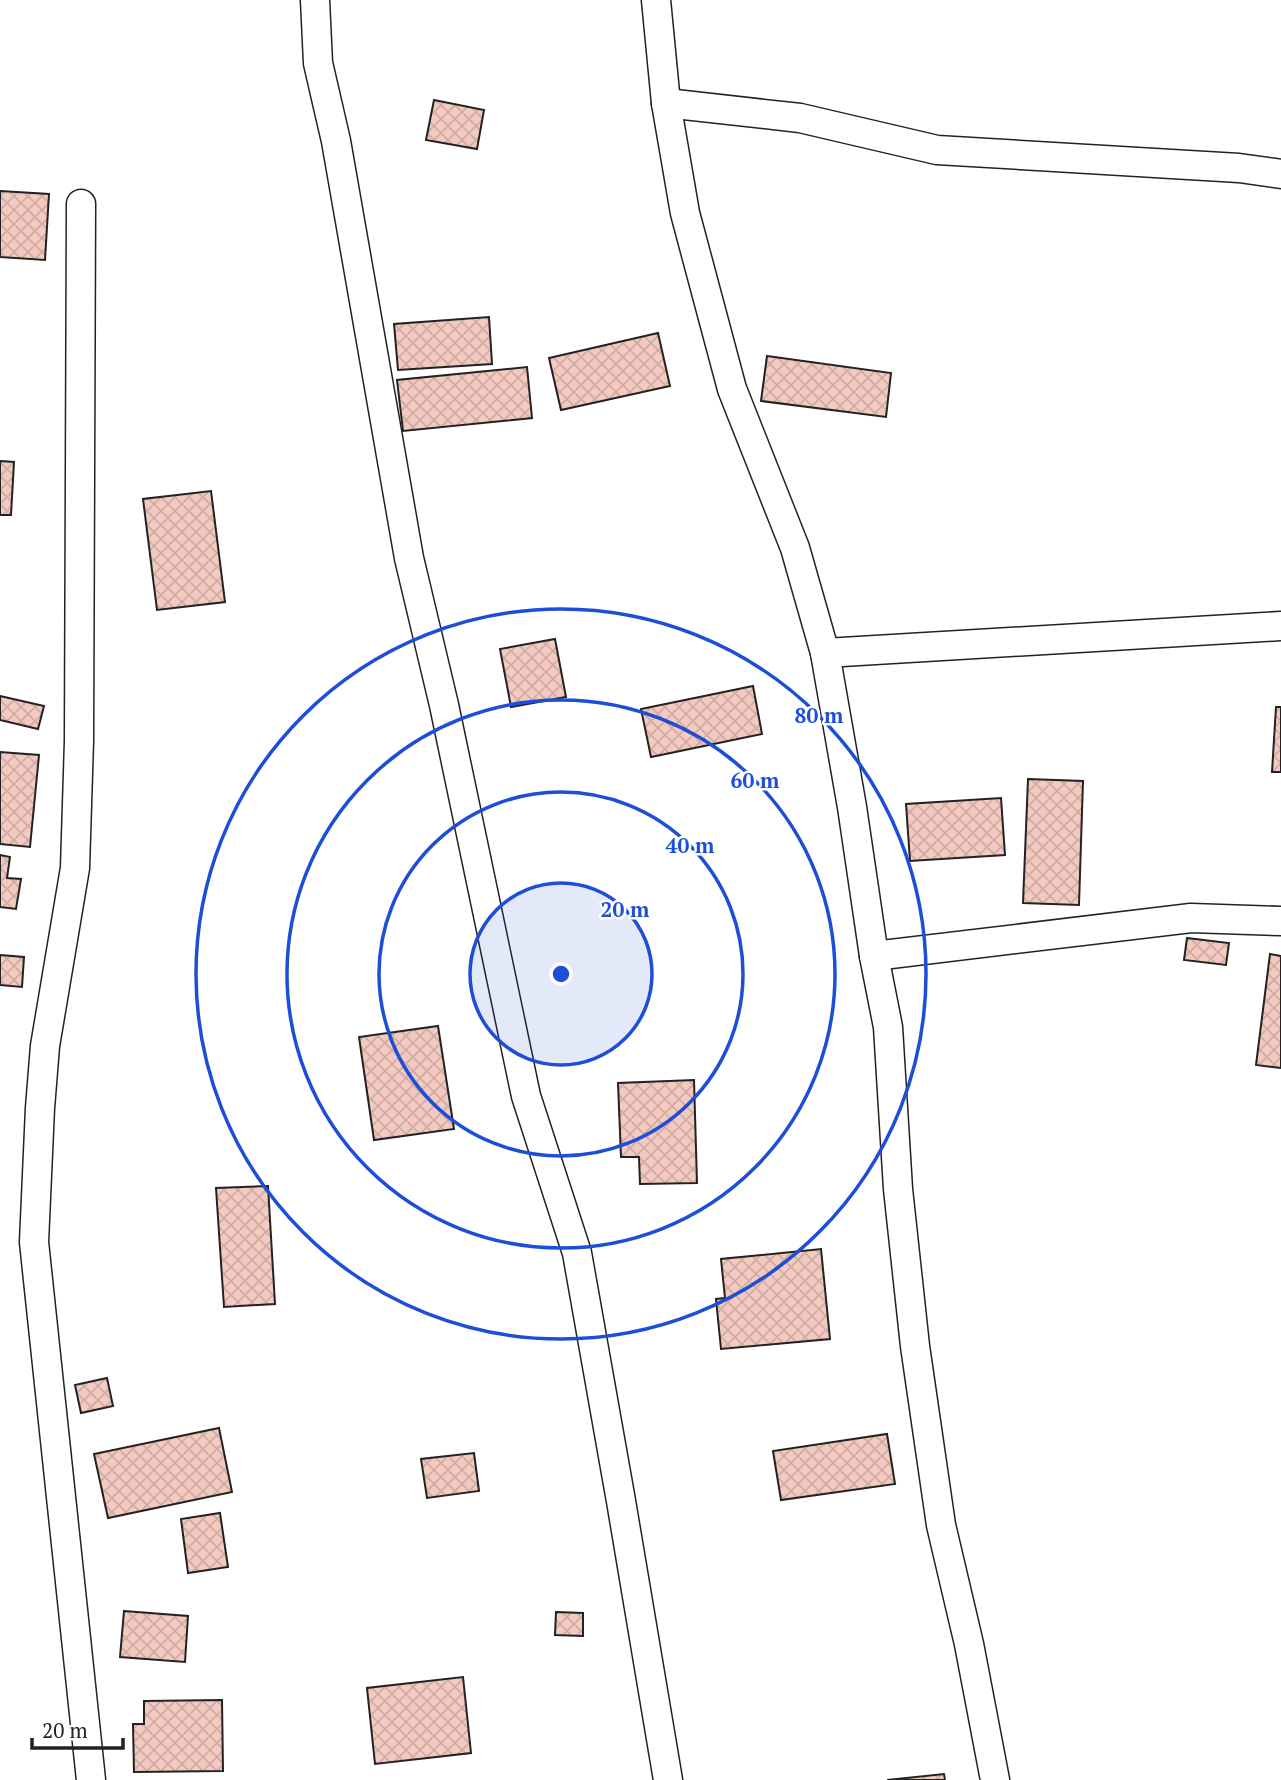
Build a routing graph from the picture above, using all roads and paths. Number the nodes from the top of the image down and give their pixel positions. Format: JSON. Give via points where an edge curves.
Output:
{"nodes":[{"id":1,"x":315,"y":0,"type":"edge"},
{"id":2,"x":656,"y":0,"type":"edge"},
{"id":3,"x":666,"y":103,"type":"junction"},
{"id":4,"x":1281,"y":174,"type":"edge"},
{"id":5,"x":81,"y":204,"type":"dead end"},
{"id":6,"x":1281,"y":626,"type":"edge"},
{"id":7,"x":825,"y":653,"type":"junction"},
{"id":8,"x":1281,"y":921,"type":"edge"},
{"id":9,"x":874,"y":956,"type":"junction"},
{"id":10,"x":91,"y":1780,"type":"edge"},
{"id":11,"x":668,"y":1780,"type":"edge"},
{"id":12,"x":995,"y":1780,"type":"edge"}],
"edges":[{"from":1,"to":11,"type":"street","via":[[318,63],[336,141],[409,558],[526,1096],[577,1253]]},
{"from":2,"to":3,"type":"street"},
{"from":3,"to":4,"type":"street","via":[[800,118],[937,150]]},
{"from":3,"to":7,"type":"street","via":[[685,213],[732,389],[795,548]]},
{"from":5,"to":10,"type":"street","via":[[75,868],[45,1046],[34,1242]]},
{"from":6,"to":7,"type":"street"},
{"from":7,"to":9,"type":"street"},
{"from":8,"to":9,"type":"street","via":[[1191,918]]},
{"from":9,"to":12,"type":"street","via":[[888,1027],[898,1189],[916,1360],[941,1525]]}]}
